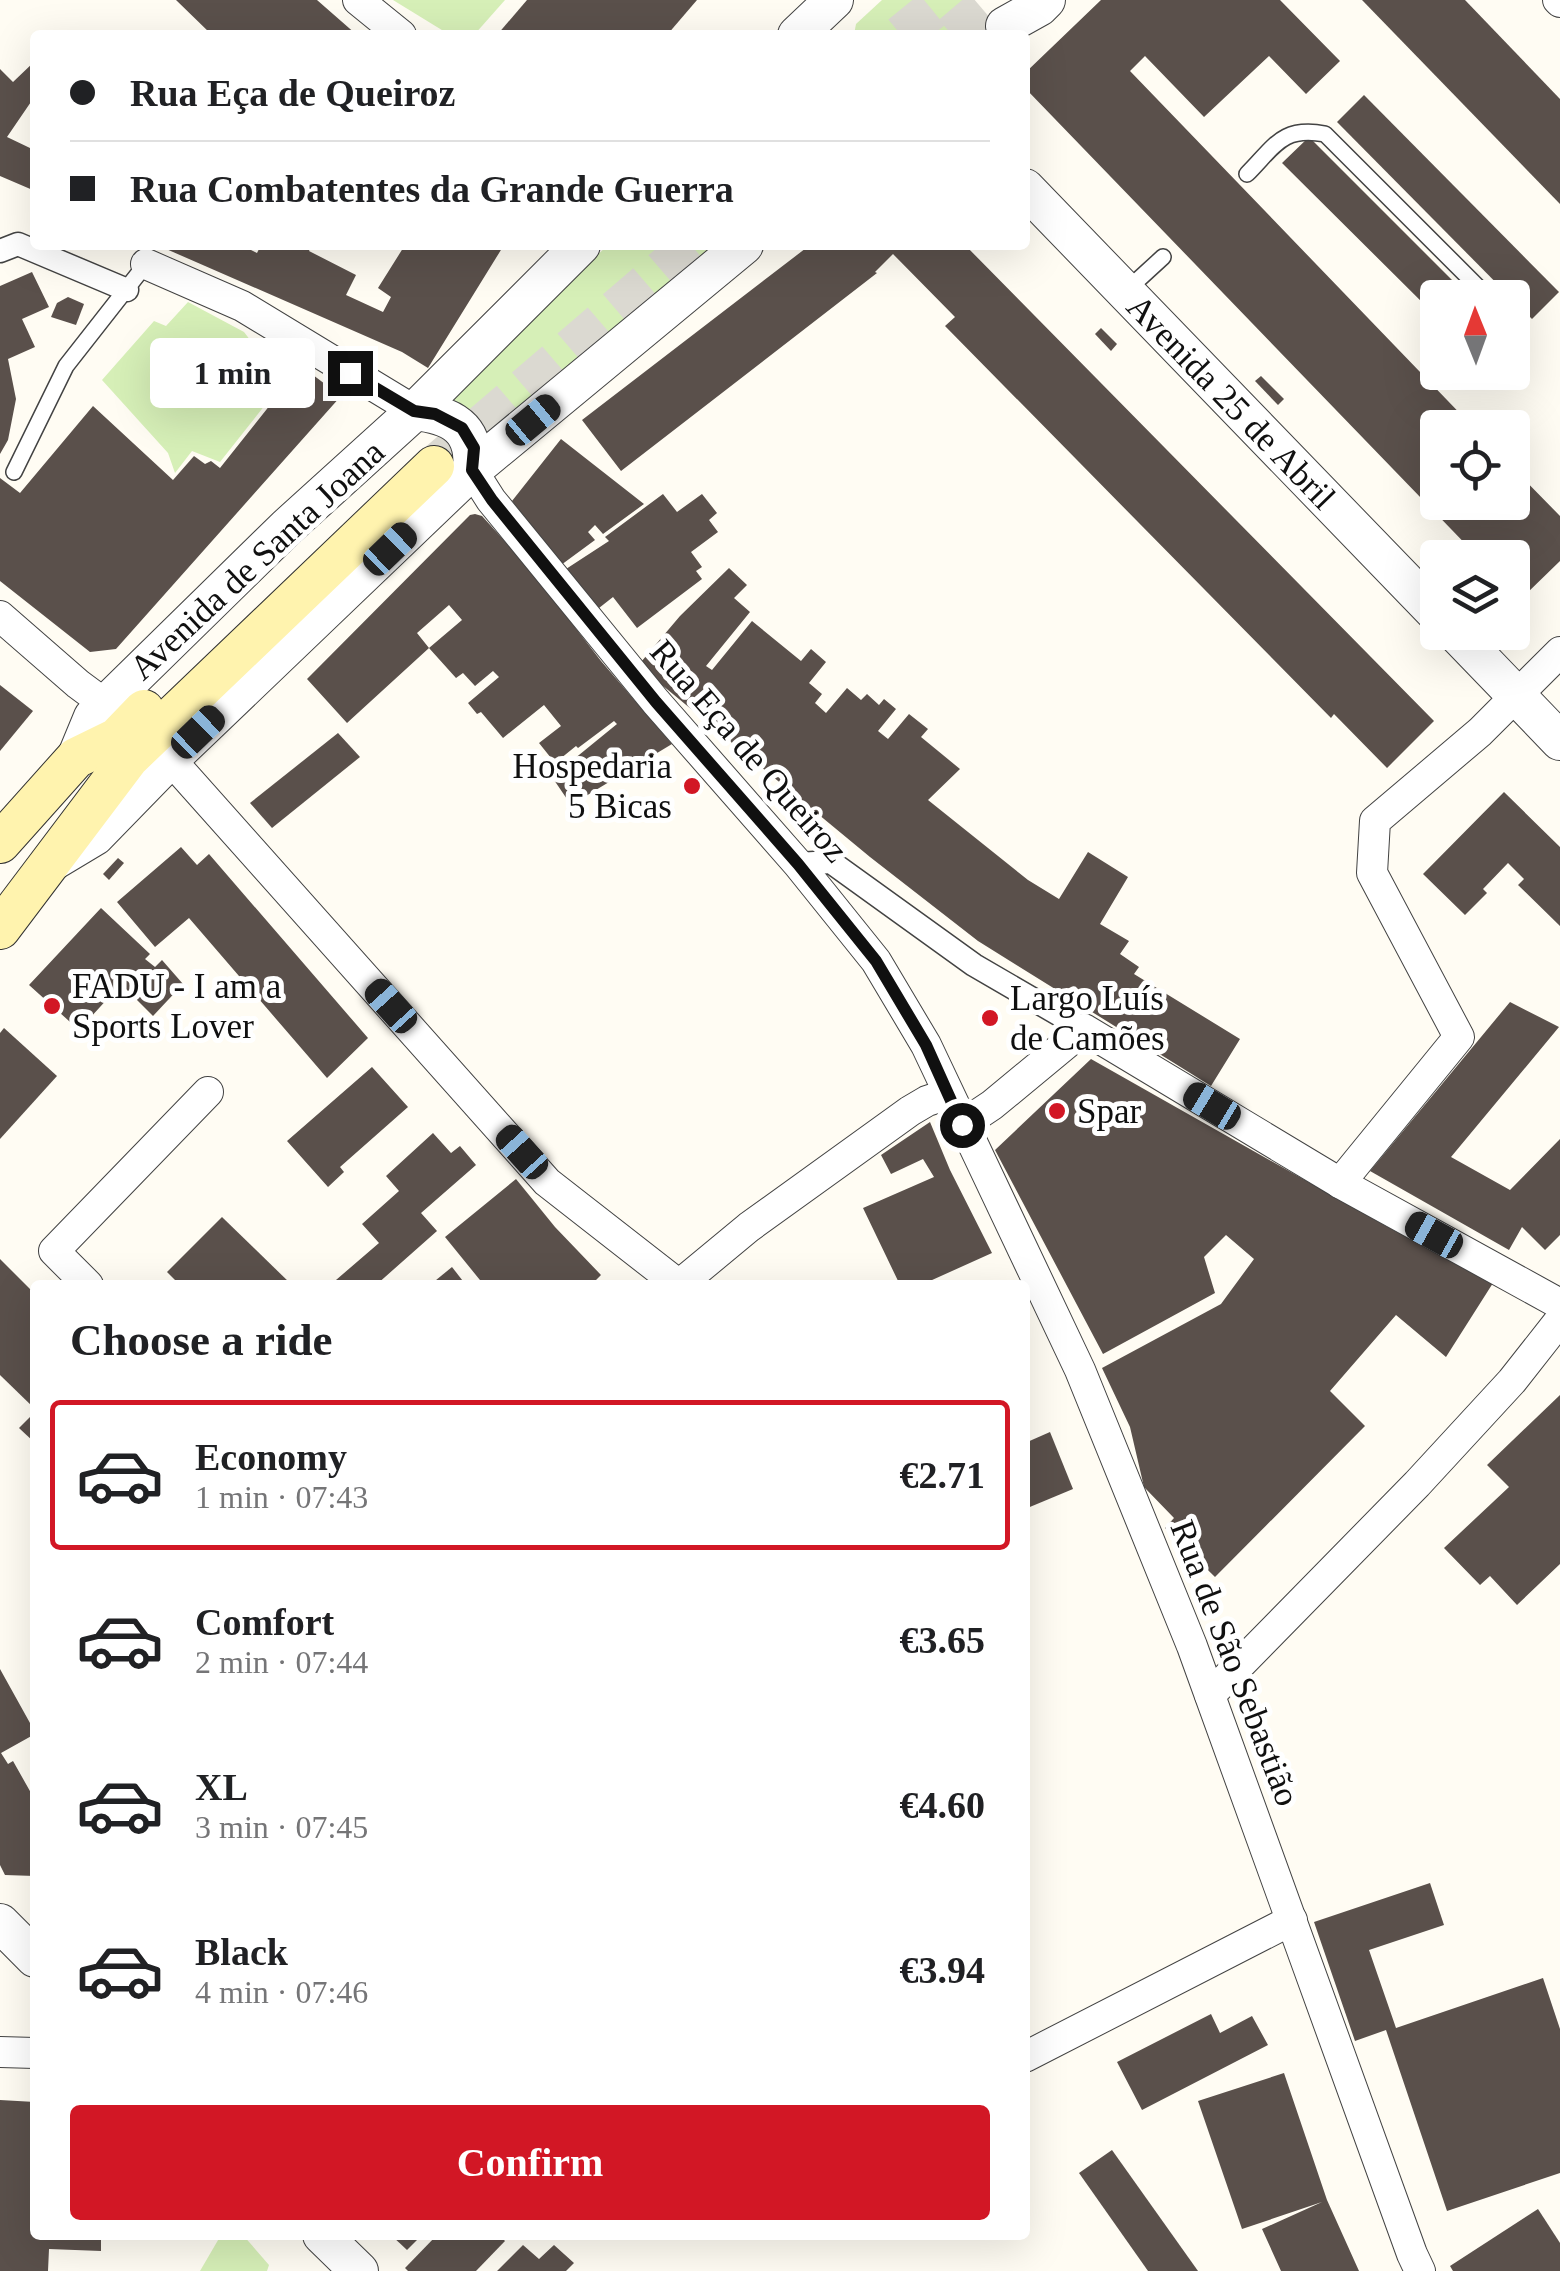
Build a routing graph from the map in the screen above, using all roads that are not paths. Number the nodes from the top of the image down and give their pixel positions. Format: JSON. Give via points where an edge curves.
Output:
{"nodes":[{"id":1,"x":358,"y":0,"type":"edge"},
{"id":2,"x":1046,"y":0,"type":"edge"},
{"id":3,"x":832,"y":13,"type":"edge"},
{"id":4,"x":1005,"y":20,"type":"edge"},
{"id":5,"x":395,"y":30,"type":"edge"},
{"id":6,"x":806,"y":30,"type":"edge"},
{"id":7,"x":1247,"y":174,"type":"dead end"},
{"id":8,"x":1030,"y":193,"type":"edge"},
{"id":9,"x":30,"y":249,"type":"edge"},
{"id":10,"x":32,"y":250,"type":"edge"},
{"id":11,"x":577,"y":250,"type":"edge"},
{"id":12,"x":736,"y":250,"type":"edge"},
{"id":13,"x":0,"y":251,"type":"edge"},
{"id":14,"x":1163,"y":257,"type":"dead end"},
{"id":15,"x":146,"y":264,"type":"joint"},
{"id":16,"x":1471,"y":280,"type":"edge"},
{"id":17,"x":127,"y":290,"type":"junction"},
{"id":18,"x":1124,"y":293,"type":"junction"},
{"id":19,"x":434,"y":448,"type":"junction"},
{"id":20,"x":14,"y":472,"type":"dead end"},
{"id":21,"x":1420,"y":597,"type":"edge"},
{"id":22,"x":0,"y":616,"type":"edge"},
{"id":23,"x":1472,"y":650,"type":"edge"},
{"id":24,"x":1560,"y":652,"type":"edge"},
{"id":25,"x":1516,"y":697,"type":"junction"},
{"id":26,"x":106,"y":704,"type":"junction"},
{"id":27,"x":1560,"y":741,"type":"edge"},
{"id":28,"x":76,"y":758,"type":"junction"},
{"id":29,"x":170,"y":759,"type":"junction"},
{"id":30,"x":0,"y":843,"type":"edge"},
{"id":31,"x":52,"y":862,"type":"junction"},
{"id":32,"x":798,"y":864,"type":"junction"},
{"id":33,"x":0,"y":929,"type":"edge"},
{"id":34,"x":1084,"y":1029,"type":"junction"},
{"id":35,"x":208,"y":1092,"type":"dead end"},
{"id":36,"x":948,"y":1094,"type":"junction"},
{"id":37,"x":962,"y":1125,"type":"junction"},
{"id":38,"x":1340,"y":1183,"type":"junction"},
{"id":39,"x":83,"y":1280,"type":"edge"},
{"id":40,"x":673,"y":1280,"type":"edge"},
{"id":41,"x":685,"y":1280,"type":"edge"},
{"id":42,"x":1560,"y":1304,"type":"edge"},
{"id":43,"x":1560,"y":1320,"type":"edge"},
{"id":44,"x":1210,"y":1695,"type":"junction"},
{"id":45,"x":1292,"y":1920,"type":"junction"},
{"id":46,"x":0,"y":2052,"type":"edge"},
{"id":47,"x":30,"y":2052,"type":"edge"},
{"id":48,"x":1030,"y":2053,"type":"edge"},
{"id":49,"x":327,"y":2240,"type":"edge"},
{"id":50,"x":359,"y":2271,"type":"edge"},
{"id":51,"x":1420,"y":2271,"type":"edge"}],
"edges":[{"from":1,"to":5,"type":"street"},
{"from":2,"to":4,"type":"street"},
{"from":3,"to":6,"type":"street"},
{"from":7,"to":16,"type":"lane","via":[[1287,134],[1325,134]]},
{"from":8,"to":18,"type":"street","name":"Avenida 25 de Abril"},
{"from":9,"to":13,"type":"street","via":[[18,244]]},
{"from":10,"to":17,"type":"street"},
{"from":11,"to":19,"type":"street","name":"Avenida de Santa Joana"},
{"from":12,"to":19,"type":"street","name":"Avenida de Santa Joana"},
{"from":14,"to":18,"type":"lane"},
{"from":15,"to":17,"type":"lane"},
{"from":15,"to":19,"type":"street","via":[[242,306]]},
{"from":17,"to":20,"type":"lane","via":[[66,366]]},
{"from":18,"to":21,"type":"street","name":"Avenida 25 de Abril"},
{"from":19,"to":26,"type":"street","name":"Avenida de Santa Joana","via":[[287,527]]},
{"from":19,"to":28,"type":"main road","name":"Avenida de Santa Joana","via":[[116,738]]},
{"from":19,"to":29,"type":"street","name":"Avenida de Santa Joana"},
{"from":19,"to":31,"type":"main road","name":"Avenida de Santa Joana","via":[[129,758]]},
{"from":19,"to":32,"type":"street","name":"Rua Eça de Queiroz","via":[[492,500]]},
{"from":22,"to":26,"type":"street"},
{"from":23,"to":25,"type":"street"},
{"from":24,"to":25,"type":"street"},
{"from":25,"to":27,"type":"street"},
{"from":25,"to":38,"type":"street","via":[[1375,822],[1372,872],[1459,1037]]},
{"from":26,"to":28,"type":"street","name":"Avenida de Santa Joana","via":[[93,717]]},
{"from":28,"to":30,"type":"main road","name":"Avenida de Santa Joana"},
{"from":29,"to":31,"type":"street","name":"Avenida de Santa Joana","via":[[95,836]]},
{"from":29,"to":40,"type":"street","via":[[548,1182]]},
{"from":31,"to":33,"type":"main road","name":"Avenida de Santa Joana"},
{"from":32,"to":34,"type":"street","via":[[831,862],[974,964]]},
{"from":32,"to":36,"type":"street","name":"Rua Eça de Queiroz","via":[[876,961]]},
{"from":34,"to":37,"type":"street"},
{"from":34,"to":38,"type":"street"},
{"from":35,"to":39,"type":"street","via":[[54,1251]]},
{"from":36,"to":37,"type":"street","name":"Rua de São Sebastião"},
{"from":36,"to":41,"type":"street","via":[[910,1111]]},
{"from":37,"to":44,"type":"street","name":"Rua de São Sebastião","via":[[1080,1370]]},
{"from":38,"to":42,"type":"street"},
{"from":43,"to":44,"type":"street","via":[[1417,1484]]},
{"from":44,"to":45,"type":"street","name":"Rua de São Sebastião"},
{"from":45,"to":48,"type":"street"},
{"from":45,"to":51,"type":"street","name":"Rua de São Sebastião"},
{"from":46,"to":47,"type":"street"},
{"from":49,"to":50,"type":"street"}]}
